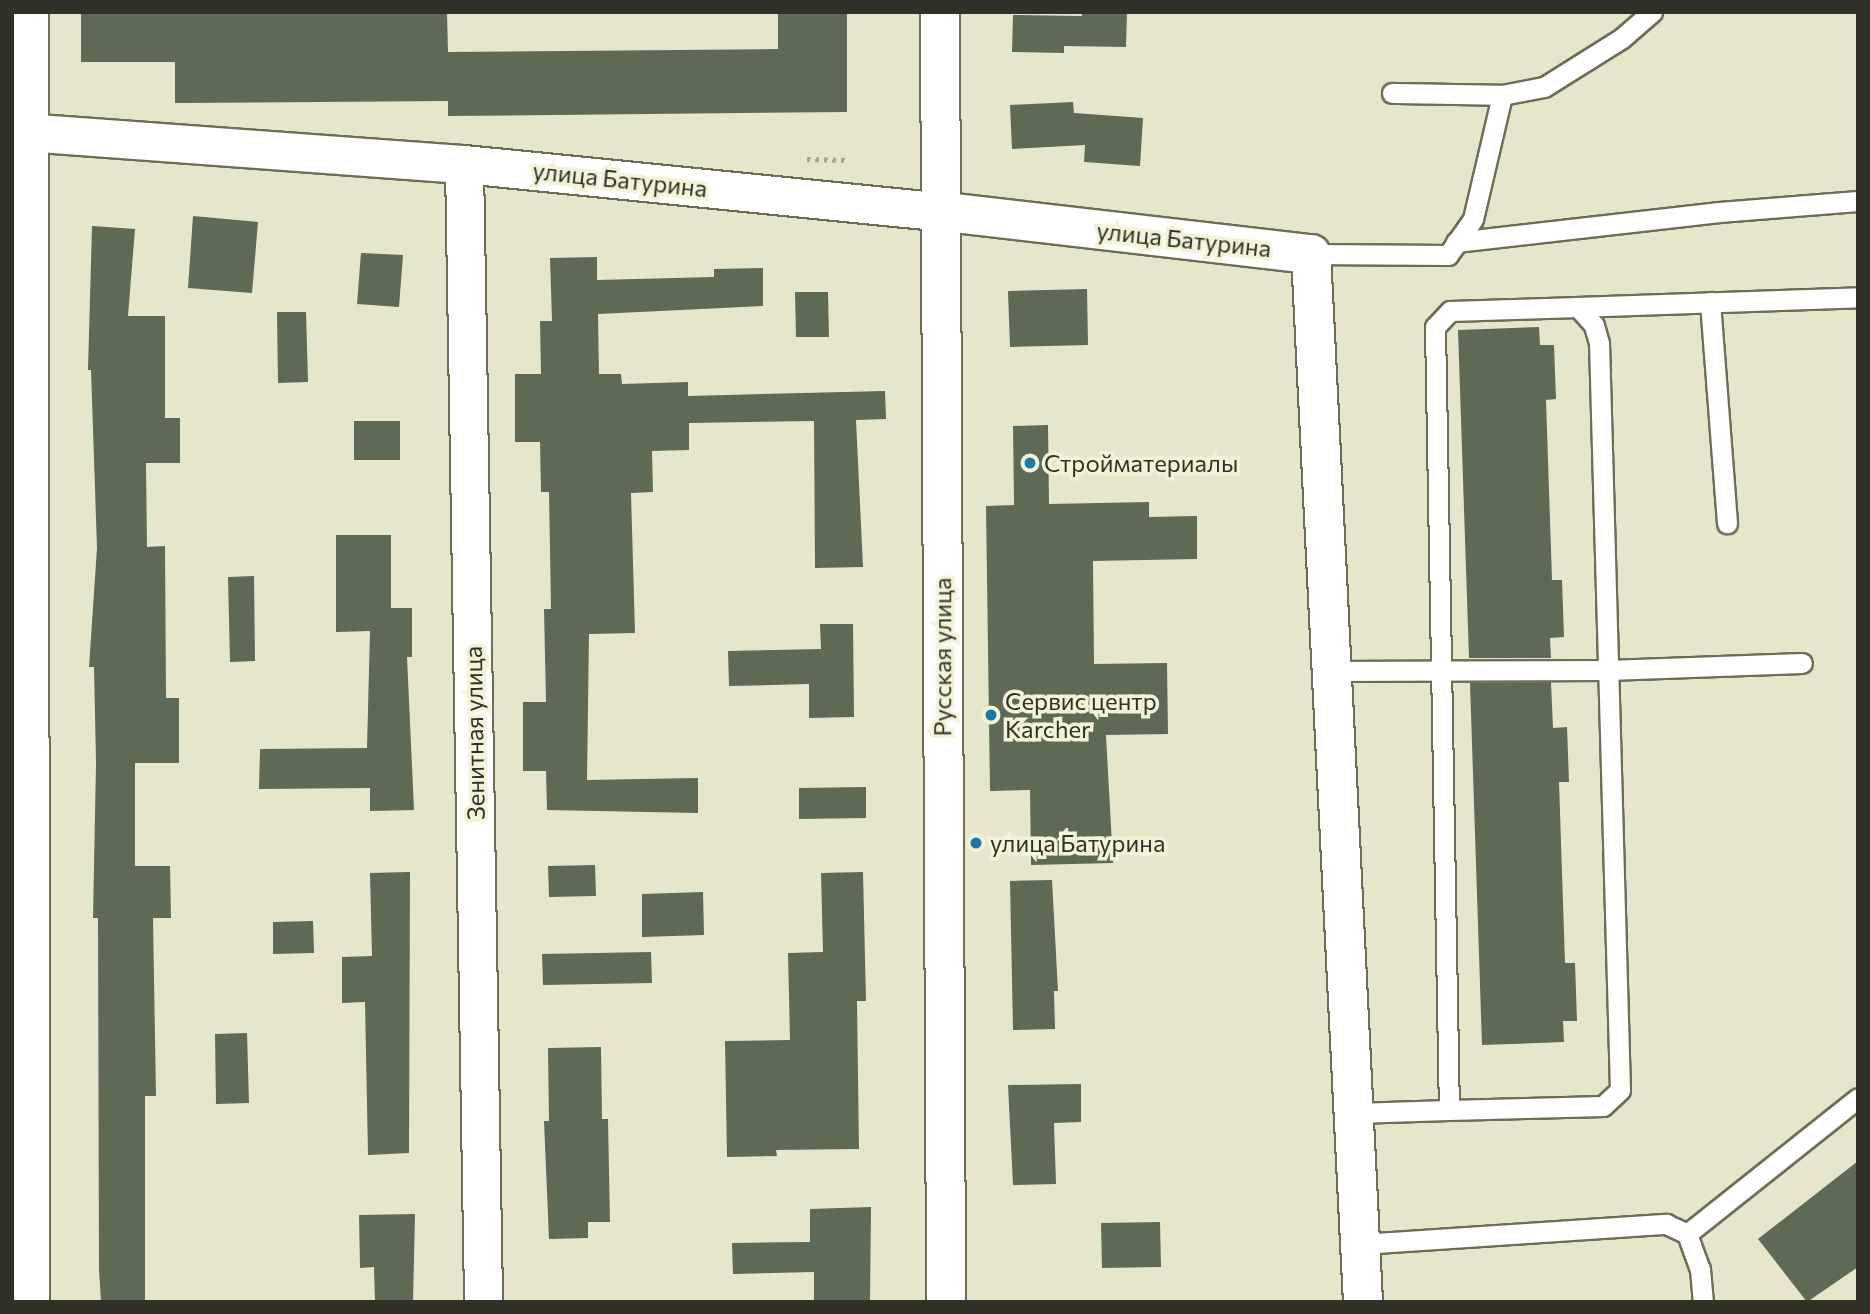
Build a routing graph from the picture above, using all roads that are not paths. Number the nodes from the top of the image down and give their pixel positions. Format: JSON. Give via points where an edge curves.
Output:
{"nodes":[{"id":1,"x":29,"y":12,"type":"edge"},
{"id":2,"x":940,"y":12,"type":"edge"},
{"id":3,"x":1652,"y":12,"type":"edge"},
{"id":4,"x":1392,"y":93,"type":"dead end"},
{"id":5,"x":1502,"y":95,"type":"junction"},
{"id":6,"x":20,"y":131,"type":"edge"},
{"id":7,"x":464,"y":163,"type":"junction"},
{"id":8,"x":1858,"y":201,"type":"edge"},
{"id":9,"x":939,"y":211,"type":"junction"},
{"id":10,"x":1456,"y":243,"type":"junction"},
{"id":11,"x":1311,"y":254,"type":"junction"},
{"id":12,"x":1858,"y":297,"type":"edge"},
{"id":13,"x":1710,"y":302,"type":"junction"},
{"id":14,"x":1578,"y":307,"type":"junction"},
{"id":15,"x":1727,"y":523,"type":"dead end"},
{"id":16,"x":1802,"y":663,"type":"dead end"},
{"id":17,"x":1608,"y":670,"type":"junction"},
{"id":18,"x":1332,"y":671,"type":"junction"},
{"id":19,"x":1441,"y":672,"type":"junction"},
{"id":20,"x":1858,"y":1098,"type":"edge"},
{"id":21,"x":1449,"y":1110,"type":"junction"},
{"id":22,"x":1354,"y":1113,"type":"junction"},
{"id":23,"x":1687,"y":1234,"type":"junction"},
{"id":24,"x":1361,"y":1244,"type":"junction"},
{"id":25,"x":30,"y":1302,"type":"edge"},
{"id":26,"x":484,"y":1302,"type":"edge"},
{"id":27,"x":946,"y":1302,"type":"edge"},
{"id":28,"x":1363,"y":1302,"type":"edge"},
{"id":29,"x":1703,"y":1302,"type":"edge"}],
"edges":[{"from":1,"to":6,"type":"street"},
{"from":2,"to":9,"type":"street","name":"Русская улица"},
{"from":3,"to":5,"type":"lane","via":[[1622,38],[1544,88]]},
{"from":4,"to":5,"type":"lane"},
{"from":5,"to":10,"type":"lane","via":[[1473,219]]},
{"from":6,"to":7,"type":"street","name":"улица Батурина"},
{"from":6,"to":25,"type":"street"},
{"from":7,"to":9,"type":"street","name":"улица Батурина"},
{"from":7,"to":26,"type":"street","name":"Зенитная улица"},
{"from":8,"to":10,"type":"lane","via":[[1719,212]]},
{"from":9,"to":11,"type":"street","name":"улица Батурина"},
{"from":9,"to":27,"type":"street","name":"Русская улица"},
{"from":10,"to":11,"type":"lane","via":[[1448,254]]},
{"from":11,"to":18,"type":"street"},
{"from":12,"to":13,"type":"lane"},
{"from":13,"to":14,"type":"lane"},
{"from":13,"to":15,"type":"lane"},
{"from":14,"to":17,"type":"lane","via":[[1594,325],[1599,342]]},
{"from":14,"to":19,"type":"lane","via":[[1450,311],[1435,327]]},
{"from":16,"to":17,"type":"lane"},
{"from":17,"to":19,"type":"lane"},
{"from":17,"to":21,"type":"lane","via":[[1620,1090],[1603,1106]]},
{"from":18,"to":19,"type":"lane"},
{"from":18,"to":22,"type":"street"},
{"from":19,"to":21,"type":"lane"},
{"from":20,"to":23,"type":"lane"},
{"from":21,"to":22,"type":"lane"},
{"from":22,"to":24,"type":"street"},
{"from":23,"to":24,"type":"lane","via":[[1666,1224],[1646,1224]]},
{"from":23,"to":29,"type":"lane","via":[[1700,1269]]},
{"from":24,"to":28,"type":"street"}]}
